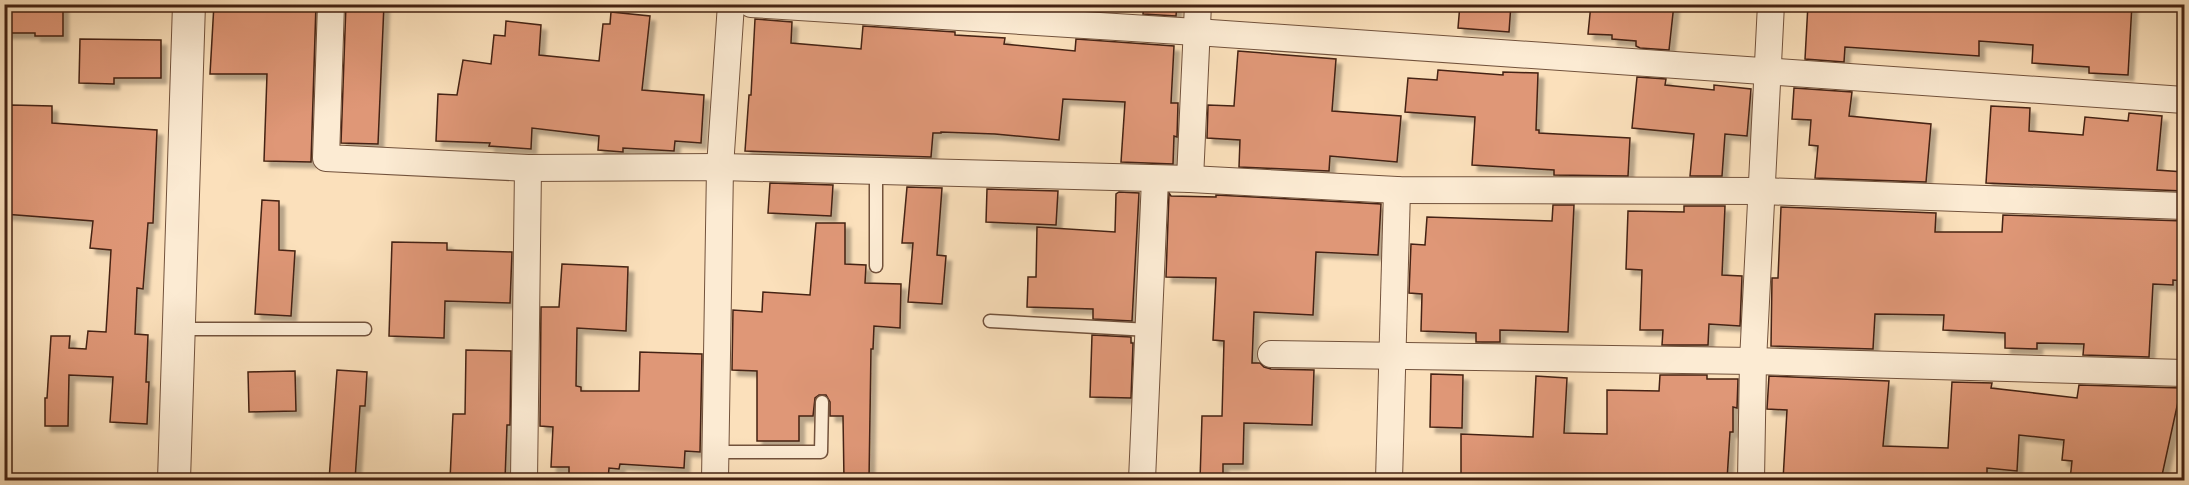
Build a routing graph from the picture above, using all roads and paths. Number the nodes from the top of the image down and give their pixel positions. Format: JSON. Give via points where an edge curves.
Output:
{"nodes":[{"id":1,"x":189,"y":4,"type":"edge"},
{"id":2,"x":332,"y":4,"type":"edge"},
{"id":3,"x":731,"y":4,"type":"edge"},
{"id":4,"x":751,"y":4,"type":"edge"},
{"id":5,"x":1198,"y":4,"type":"edge"},
{"id":6,"x":1771,"y":4,"type":"edge"},
{"id":7,"x":1196,"y":32,"type":"junction"},
{"id":8,"x":1768,"y":72,"type":"junction"},
{"id":9,"x":2184,"y":100,"type":"edge"},
{"id":10,"x":720,"y":167,"type":"junction"},
{"id":11,"x":528,"y":168,"type":"junction"},
{"id":12,"x":876,"y":171,"type":"junction"},
{"id":13,"x":1155,"y":178,"type":"junction"},
{"id":14,"x":1190,"y":179,"type":"junction"},
{"id":15,"x":1397,"y":190,"type":"junction"},
{"id":16,"x":1761,"y":191,"type":"junction"},
{"id":17,"x":2184,"y":206,"type":"edge"},
{"id":18,"x":876,"y":266,"type":"dead end"},
{"id":19,"x":990,"y":321,"type":"dead end"},
{"id":20,"x":179,"y":329,"type":"junction"},
{"id":21,"x":365,"y":329,"type":"dead end"},
{"id":22,"x":1149,"y":330,"type":"junction"},
{"id":23,"x":1271,"y":354,"type":"dead end"},
{"id":24,"x":1393,"y":356,"type":"junction"},
{"id":25,"x":1753,"y":362,"type":"junction"},
{"id":26,"x":2184,"y":373,"type":"edge"},
{"id":27,"x":822,"y":402,"type":"dead end"},
{"id":28,"x":716,"y":452,"type":"junction"},
{"id":29,"x":174,"y":480,"type":"edge"},
{"id":30,"x":524,"y":480,"type":"edge"},
{"id":31,"x":715,"y":480,"type":"edge"},
{"id":32,"x":1142,"y":480,"type":"edge"},
{"id":33,"x":1389,"y":480,"type":"edge"},
{"id":34,"x":1752,"y":480,"type":"edge"}],
"edges":[{"from":1,"to":20,"type":"street"},
{"from":2,"to":11,"type":"street","via":[[326,158]]},
{"from":3,"to":10,"type":"street"},
{"from":4,"to":7,"type":"street"},
{"from":5,"to":7,"type":"street"},
{"from":6,"to":8,"type":"street"},
{"from":7,"to":8,"type":"street"},
{"from":7,"to":14,"type":"street"},
{"from":8,"to":9,"type":"street"},
{"from":8,"to":16,"type":"street"},
{"from":10,"to":11,"type":"street"},
{"from":10,"to":12,"type":"street"},
{"from":10,"to":28,"type":"street"},
{"from":11,"to":30,"type":"street"},
{"from":12,"to":13,"type":"street"},
{"from":12,"to":18,"type":"lane"},
{"from":13,"to":14,"type":"street"},
{"from":13,"to":22,"type":"street"},
{"from":14,"to":15,"type":"street"},
{"from":15,"to":16,"type":"street"},
{"from":15,"to":24,"type":"street"},
{"from":16,"to":17,"type":"street"},
{"from":16,"to":25,"type":"street"},
{"from":19,"to":22,"type":"lane"},
{"from":20,"to":21,"type":"lane"},
{"from":20,"to":29,"type":"street"},
{"from":22,"to":32,"type":"street"},
{"from":23,"to":24,"type":"street"},
{"from":24,"to":25,"type":"street"},
{"from":24,"to":33,"type":"street"},
{"from":25,"to":26,"type":"street"},
{"from":25,"to":34,"type":"street"},
{"from":27,"to":28,"type":"lane","via":[[821,452]]},
{"from":28,"to":31,"type":"street"}]}
